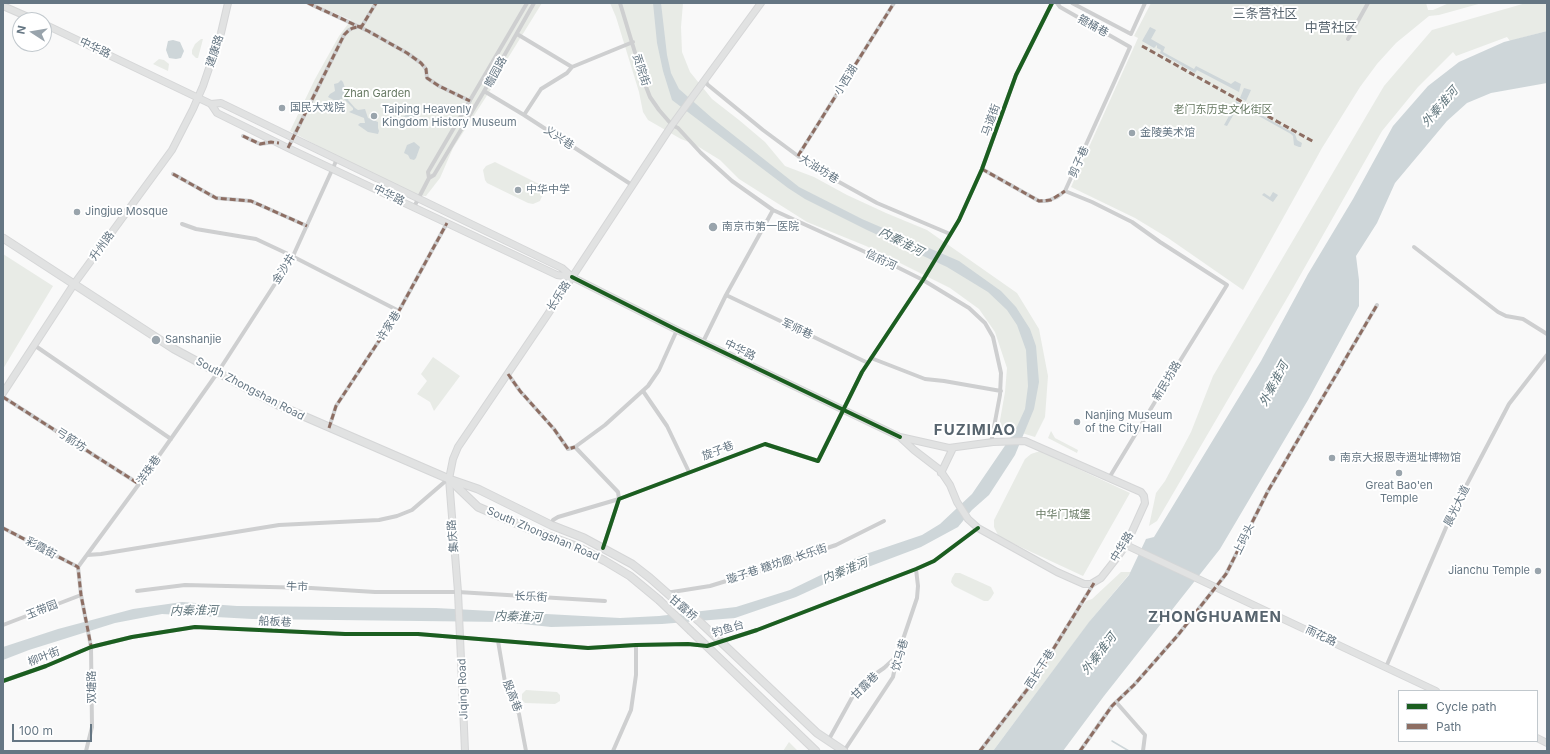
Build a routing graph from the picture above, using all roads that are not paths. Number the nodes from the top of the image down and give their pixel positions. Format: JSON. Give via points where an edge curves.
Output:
{"nodes":[{"id":1,"x":228,"y":3,"type":"edge"},
{"id":2,"x":308,"y":3,"type":"edge"},
{"id":3,"x":376,"y":3,"type":"edge"},
{"id":4,"x":527,"y":3,"type":"edge"},
{"id":5,"x":534,"y":3,"type":"edge"},
{"id":6,"x":620,"y":3,"type":"edge"},
{"id":7,"x":761,"y":3,"type":"edge"},
{"id":8,"x":894,"y":3,"type":"edge"},
{"id":9,"x":1052,"y":3,"type":"edge"},
{"id":10,"x":1057,"y":3,"type":"edge"},
{"id":11,"x":1072,"y":3,"type":"edge"},
{"id":12,"x":1145,"y":3,"type":"edge"},
{"id":13,"x":1368,"y":3,"type":"edge"},
{"id":14,"x":3,"y":6,"type":"edge"},
{"id":15,"x":17,"y":12,"type":"edge"},
{"id":16,"x":52,"y":28,"type":"edge"},
{"id":17,"x":360,"y":28,"type":"junction"},
{"id":18,"x":517,"y":34,"type":"junction"},
{"id":19,"x":1348,"y":39,"type":"dead end"},
{"id":20,"x":633,"y":42,"type":"junction"},
{"id":21,"x":1130,"y":47,"type":"joint"},
{"id":22,"x":572,"y":67,"type":"junction"},
{"id":23,"x":482,"y":81,"type":"junction"},
{"id":24,"x":703,"y":82,"type":"junction"},
{"id":25,"x":488,"y":85,"type":"junction"},
{"id":26,"x":477,"y":90,"type":"junction"},
{"id":27,"x":484,"y":92,"type":"junction"},
{"id":28,"x":199,"y":97,"type":"junction"},
{"id":29,"x":470,"y":102,"type":"junction"},
{"id":30,"x":211,"y":104,"type":"junction"},
{"id":31,"x":524,"y":115,"type":"junction"},
{"id":32,"x":675,"y":126,"type":"junction"},
{"id":33,"x":243,"y":136,"type":"dead end"},
{"id":34,"x":278,"y":143,"type":"junction"},
{"id":35,"x":288,"y":148,"type":"junction"},
{"id":36,"x":798,"y":156,"type":"junction"},
{"id":37,"x":337,"y":159,"type":"junction"},
{"id":38,"x":333,"y":168,"type":"junction"},
{"id":39,"x":982,"y":169,"type":"junction"},
{"id":40,"x":173,"y":174,"type":"dead end"},
{"id":41,"x":429,"y":178,"type":"junction"},
{"id":42,"x":632,"y":185,"type":"junction"},
{"id":43,"x":1066,"y":191,"type":"junction"},
{"id":44,"x":414,"y":207,"type":"junction"},
{"id":45,"x":772,"y":210,"type":"junction"},
{"id":46,"x":447,"y":223,"type":"junction"},
{"id":47,"x":182,"y":224,"type":"dead end"},
{"id":48,"x":307,"y":226,"type":"junction"},
{"id":49,"x":950,"y":234,"type":"junction"},
{"id":50,"x":3,"y":238,"type":"edge"},
{"id":51,"x":1414,"y":247,"type":"dead end"},
{"id":52,"x":293,"y":256,"type":"junction"},
{"id":53,"x":572,"y":277,"type":"junction"},
{"id":54,"x":924,"y":278,"type":"junction"},
{"id":55,"x":74,"y":284,"type":"junction"},
{"id":56,"x":726,"y":295,"type":"junction"},
{"id":57,"x":1377,"y":305,"type":"dead end"},
{"id":58,"x":399,"y":311,"type":"junction"},
{"id":59,"x":677,"y":330,"type":"junction"},
{"id":60,"x":1547,"y":334,"type":"edge"},
{"id":61,"x":703,"y":342,"type":"junction"},
{"id":62,"x":34,"y":345,"type":"junction"},
{"id":63,"x":1547,"y":355,"type":"edge"},
{"id":64,"x":871,"y":358,"type":"junction"},
{"id":65,"x":868,"y":363,"type":"junction"},
{"id":66,"x":218,"y":372,"type":"junction"},
{"id":67,"x":508,"y":374,"type":"junction"},
{"id":68,"x":643,"y":391,"type":"junction"},
{"id":69,"x":1000,"y":392,"type":"junction"},
{"id":70,"x":3,"y":393,"type":"edge"},
{"id":71,"x":3,"y":396,"type":"edge"},
{"id":72,"x":844,"y":409,"type":"junction"},
{"id":73,"x":329,"y":428,"type":"junction"},
{"id":74,"x":900,"y":437,"type":"junction"},
{"id":75,"x":171,"y":439,"type":"junction"},
{"id":76,"x":992,"y":442,"type":"junction"},
{"id":77,"x":575,"y":447,"type":"junction"},
{"id":78,"x":953,"y":448,"type":"junction"},
{"id":79,"x":689,"y":472,"type":"junction"},
{"id":80,"x":941,"y":473,"type":"junction"},
{"id":81,"x":1109,"y":478,"type":"junction"},
{"id":82,"x":449,"y":479,"type":"junction"},
{"id":83,"x":139,"y":484,"type":"junction"},
{"id":84,"x":619,"y":499,"type":"junction"},
{"id":85,"x":884,"y":521,"type":"dead end"},
{"id":86,"x":551,"y":525,"type":"junction"},
{"id":87,"x":978,"y":528,"type":"junction"},
{"id":88,"x":3,"y":529,"type":"edge"},
{"id":89,"x":1126,"y":545,"type":"junction"},
{"id":90,"x":603,"y":548,"type":"junction"},
{"id":91,"x":88,"y":555,"type":"junction"},
{"id":92,"x":78,"y":567,"type":"junction"},
{"id":93,"x":916,"y":569,"type":"junction"},
{"id":94,"x":1094,"y":583,"type":"junction"},
{"id":95,"x":1216,"y":588,"type":"junction"},
{"id":96,"x":137,"y":591,"type":"dead end"},
{"id":97,"x":458,"y":592,"type":"junction"},
{"id":98,"x":666,"y":593,"type":"junction"},
{"id":99,"x":82,"y":595,"type":"junction"},
{"id":100,"x":659,"y":600,"type":"joint"},
{"id":101,"x":605,"y":601,"type":"dead end"},
{"id":102,"x":3,"y":625,"type":"edge"},
{"id":103,"x":460,"y":628,"type":"joint"},
{"id":104,"x":460,"y":637,"type":"junction"},
{"id":105,"x":719,"y":641,"type":"junction"},
{"id":106,"x":498,"y":642,"type":"junction"},
{"id":107,"x":636,"y":645,"type":"junction"},
{"id":108,"x":91,"y":646,"type":"junction"},
{"id":109,"x":707,"y":646,"type":"junction"},
{"id":110,"x":897,"y":657,"type":"junction"},
{"id":111,"x":1386,"y":667,"type":"junction"},
{"id":112,"x":3,"y":681,"type":"edge"},
{"id":113,"x":1434,"y":690,"type":"edge"},
{"id":114,"x":1116,"y":702,"type":"junction"},
{"id":115,"x":1538,"y":738,"type":"edge"},
{"id":116,"x":828,"y":741,"type":"junction"},
{"id":117,"x":1547,"y":743,"type":"edge"},
{"id":118,"x":86,"y":751,"type":"edge"},
{"id":119,"x":465,"y":751,"type":"edge"},
{"id":120,"x":526,"y":751,"type":"edge"},
{"id":121,"x":613,"y":751,"type":"edge"},
{"id":122,"x":816,"y":751,"type":"edge"},
{"id":123,"x":844,"y":751,"type":"edge"},
{"id":124,"x":980,"y":751,"type":"edge"},
{"id":125,"x":1080,"y":751,"type":"edge"},
{"id":126,"x":1143,"y":751,"type":"edge"}],
"edges":[{"from":1,"to":28,"type":"main road","name":"建康路","via":[[221,33]]},
{"from":2,"to":17,"type":"street"},
{"from":3,"to":17,"type":"street"},
{"from":4,"to":23,"type":"street","name":"瞻园路"},
{"from":5,"to":18,"type":"street","name":"瞻园路"},
{"from":6,"to":20,"type":"street","name":"贡院街"},
{"from":7,"to":24,"type":"main road"},
{"from":8,"to":36,"type":"street","name":"小西湖"},
{"from":9,"to":39,"type":"street","name":"马道街","via":[[1016,75]]},
{"from":10,"to":21,"type":"street","name":"箍桶巷"},
{"from":11,"to":12,"type":"street","name":"箍桶巷","via":[[1131,34]]},
{"from":13,"to":19,"type":"street"},
{"from":14,"to":15,"type":"main road"},
{"from":16,"to":28,"type":"main road","name":"中华路"},
{"from":17,"to":29,"type":"street","via":[[407,53],[426,69],[427,78]]},
{"from":17,"to":35,"type":"street","via":[[353,28],[344,35]]},
{"from":18,"to":22,"type":"street"},
{"from":18,"to":25,"type":"street","name":"瞻园路"},
{"from":20,"to":22,"type":"street"},
{"from":20,"to":32,"type":"street","name":"贡院街","via":[[650,97]]},
{"from":21,"to":43,"type":"street","name":"剪子巷"},
{"from":22,"to":31,"type":"street","via":[[541,89]]},
{"from":23,"to":25,"type":"street","via":[[483,86]]},
{"from":23,"to":26,"type":"street","name":"瞻园路"},
{"from":24,"to":32,"type":"main road","name":"长乐路","via":[[677,117]]},
{"from":24,"to":36,"type":"street","name":"大油坊巷"},
{"from":25,"to":27,"type":"street","name":"瞻园路"},
{"from":26,"to":27,"type":"street","name":"义兴巷","via":[[482,88]]},
{"from":26,"to":29,"type":"street","name":"瞻园路"},
{"from":27,"to":31,"type":"street","name":"义兴巷"},
{"from":27,"to":41,"type":"street","name":"瞻园路","via":[[434,175]]},
{"from":28,"to":30,"type":"main road","name":"中华路"},
{"from":28,"to":55,"type":"main road","name":"升州路","via":[[172,150]]},
{"from":29,"to":41,"type":"street","name":"瞻园路","via":[[428,172]]},
{"from":30,"to":34,"type":"main road","name":"中华路","via":[[216,113]]},
{"from":30,"to":37,"type":"main road","name":"中华路","via":[[221,103]]},
{"from":31,"to":42,"type":"street","name":"义兴巷"},
{"from":32,"to":42,"type":"main road","name":"长乐路"},
{"from":32,"to":45,"type":"street","name":"信府河","via":[[732,181]]},
{"from":33,"to":34,"type":"street","via":[[260,144]]},
{"from":34,"to":35,"type":"main road","name":"中华路"},
{"from":35,"to":38,"type":"main road","name":"中华路"},
{"from":36,"to":49,"type":"street","name":"大油坊巷","via":[[877,203]]},
{"from":37,"to":38,"type":"street","name":"金沙井"},
{"from":37,"to":53,"type":"main road","name":"中华路","via":[[562,268]]},
{"from":38,"to":44,"type":"main road","name":"中华路"},
{"from":38,"to":48,"type":"street","name":"金沙井"},
{"from":39,"to":43,"type":"street","name":"剪子巷","via":[[1039,201],[1052,200]]},
{"from":39,"to":49,"type":"street","name":"马道街"},
{"from":40,"to":48,"type":"street","via":[[216,198],[251,201]]},
{"from":41,"to":44,"type":"street","name":"瞻园路"},
{"from":42,"to":53,"type":"main road","name":"长乐路"},
{"from":43,"to":81,"type":"street","name":"新民坊路","via":[[1132,222],[1227,285]]},
{"from":44,"to":46,"type":"main road","name":"中华路"},
{"from":45,"to":54,"type":"street","name":"信府河"},
{"from":45,"to":56,"type":"street"},
{"from":46,"to":53,"type":"main road","name":"中华路","via":[[557,275]]},
{"from":46,"to":58,"type":"street","name":"许家巷"},
{"from":47,"to":52,"type":"street","via":[[196,229],[256,239]]},
{"from":48,"to":52,"type":"street","name":"金沙井"},
{"from":49,"to":54,"type":"street","name":"马道街"},
{"from":50,"to":55,"type":"main road","name":"South Zhongshan Road"},
{"from":51,"to":60,"type":"street","via":[[1498,312],[1523,319]]},
{"from":52,"to":58,"type":"street"},
{"from":52,"to":66,"type":"street","name":"金沙井"},
{"from":53,"to":59,"type":"main road","name":"中华路"},
{"from":53,"to":67,"type":"main road","name":"长乐路"},
{"from":54,"to":64,"type":"street"},
{"from":54,"to":69,"type":"street","name":"信府河","via":[[969,308],[987,327],[996,346],[1001,373]]},
{"from":55,"to":62,"type":"main road","name":"升州路"},
{"from":55,"to":66,"type":"main road","name":"South Zhongshan Road","via":[[174,348]]},
{"from":56,"to":61,"type":"street"},
{"from":56,"to":65,"type":"street","name":"军师巷"},
{"from":57,"to":95,"type":"street","name":"上码头","via":[[1268,491],[1232,564]]},
{"from":58,"to":73,"type":"street","name":"许家巷","via":[[336,406]]},
{"from":59,"to":61,"type":"main road","name":"中华路"},
{"from":59,"to":68,"type":"street","via":[[658,370]]},
{"from":61,"to":72,"type":"main road","name":"中华路"},
{"from":62,"to":70,"type":"main road","name":"升州路"},
{"from":62,"to":75,"type":"street"},
{"from":63,"to":111,"type":"street","name":"晨光大道","via":[[1509,404],[1454,508]]},
{"from":64,"to":65,"type":"street"},
{"from":64,"to":69,"type":"street","via":[[925,379]]},
{"from":65,"to":72,"type":"street"},
{"from":66,"to":73,"type":"main road","name":"South Zhongshan Road","via":[[278,406]]},
{"from":66,"to":75,"type":"street","name":"洋珠巷"},
{"from":67,"to":77,"type":"street","via":[[568,449]]},
{"from":67,"to":82,"type":"main road","name":"长乐路","via":[[458,447]]},
{"from":68,"to":77,"type":"street","via":[[606,425]]},
{"from":68,"to":79,"type":"street","via":[[667,426]]},
{"from":69,"to":76,"type":"street","name":"信府河"},
{"from":71,"to":83,"type":"street","name":"弓箭坊"},
{"from":72,"to":74,"type":"main road","name":"中华路"},
{"from":72,"to":79,"type":"street","name":"旋子巷","via":[[818,461],[765,444]]},
{"from":73,"to":82,"type":"main road","name":"South Zhongshan Road"},
{"from":74,"to":78,"type":"main road","name":"中华路"},
{"from":74,"to":80,"type":"main road","name":"中华路"},
{"from":75,"to":83,"type":"street","name":"洋珠巷"},
{"from":76,"to":78,"type":"main road","name":"中华路"},
{"from":76,"to":81,"type":"main road","name":"中华路","via":[[1025,441]]},
{"from":77,"to":84,"type":"street","via":[[618,492]]},
{"from":78,"to":80,"type":"main road"},
{"from":79,"to":84,"type":"street","name":"旋子巷"},
{"from":80,"to":87,"type":"main road","name":"中华路","via":[[968,519]]},
{"from":81,"to":89,"type":"main road","name":"中华路","via":[[1141,492],[1145,499]]},
{"from":82,"to":86,"type":"main road","name":"South Zhongshan Road"},
{"from":82,"to":91,"type":"street","via":[[412,510],[379,520],[279,525]]},
{"from":82,"to":97,"type":"main road","name":"集庆路"},
{"from":82,"to":100,"type":"main road","name":"South Zhongshan Road","via":[[478,507],[578,547],[630,576]]},
{"from":83,"to":91,"type":"street","name":"洋珠巷"},
{"from":84,"to":86,"type":"street","name":"旋子巷","via":[[558,517]]},
{"from":84,"to":90,"type":"street"},
{"from":85,"to":98,"type":"street","name":"璇子巷 糖坊廊 长乐街","via":[[836,544],[749,574],[710,586]]},
{"from":86,"to":90,"type":"main road","name":"South Zhongshan Road"},
{"from":87,"to":93,"type":"street","name":"钓鱼台","via":[[934,561]]},
{"from":87,"to":94,"type":"main road","via":[[1076,581],[1086,585]]},
{"from":88,"to":92,"type":"street","name":"彩霞街"},
{"from":89,"to":94,"type":"main road","name":"中华路","via":[[1106,573]]},
{"from":89,"to":95,"type":"main road","name":"雨花路"},
{"from":90,"to":98,"type":"main road","name":"South Zhongshan Road","via":[[632,564]]},
{"from":91,"to":92,"type":"street","name":"洋珠巷"},
{"from":92,"to":99,"type":"street"},
{"from":93,"to":105,"type":"street","name":"钓鱼台","via":[[758,630]]},
{"from":93,"to":110,"type":"street","name":"饮马巷","via":[[917,598]]},
{"from":94,"to":124,"type":"street","name":"西长干巷","via":[[1033,682]]},
{"from":95,"to":111,"type":"main road","name":"雨花路"},
{"from":95,"to":114,"type":"street","name":"上码头","via":[[1134,685]]},
{"from":96,"to":97,"type":"street","name":"牛市","via":[[185,585],[375,592]]},
{"from":97,"to":101,"type":"street","name":"长乐街"},
{"from":97,"to":103,"type":"main road","name":"集庆路"},
{"from":98,"to":105,"type":"main road","name":"甘露桥"},
{"from":99,"to":102,"type":"street","name":"玉带园"},
{"from":99,"to":108,"type":"street","name":"双塘路"},
{"from":100,"to":109,"type":"main road","name":"甘露桥","bridge":true},
{"from":103,"to":104,"type":"main road","name":"Jiqing Road"},
{"from":104,"to":106,"type":"street","name":"钓鱼台"},
{"from":104,"to":108,"type":"street","name":"船板巷","via":[[195,627]]},
{"from":104,"to":119,"type":"main road","name":"Jiqing Road"},
{"from":105,"to":109,"type":"street","name":"钓鱼台"},
{"from":105,"to":116,"type":"main road"},
{"from":106,"to":107,"type":"street","name":"钓鱼台","via":[[588,648]]},
{"from":106,"to":120,"type":"street","name":"殷高巷","via":[[505,682],[519,714]]},
{"from":107,"to":109,"type":"street","name":"钓鱼台"},
{"from":107,"to":121,"type":"street","via":[[636,675],[631,710]]},
{"from":108,"to":112,"type":"street","name":"柳叶街"},
{"from":108,"to":118,"type":"street","name":"双塘路","via":[[92,727]]},
{"from":109,"to":122,"type":"main road"},
{"from":110,"to":116,"type":"street","name":"甘露巷","via":[[854,694]]},
{"from":110,"to":123,"type":"street","name":"饮马巷","via":[[893,677]]},
{"from":111,"to":113,"type":"main road","name":"雨花路"},
{"from":114,"to":125,"type":"street","name":"上码头"},
{"from":114,"to":126,"type":"street","via":[[1145,735]]},
{"from":115,"to":117,"type":"main road"},
{"from":116,"to":123,"type":"main road"}]}
